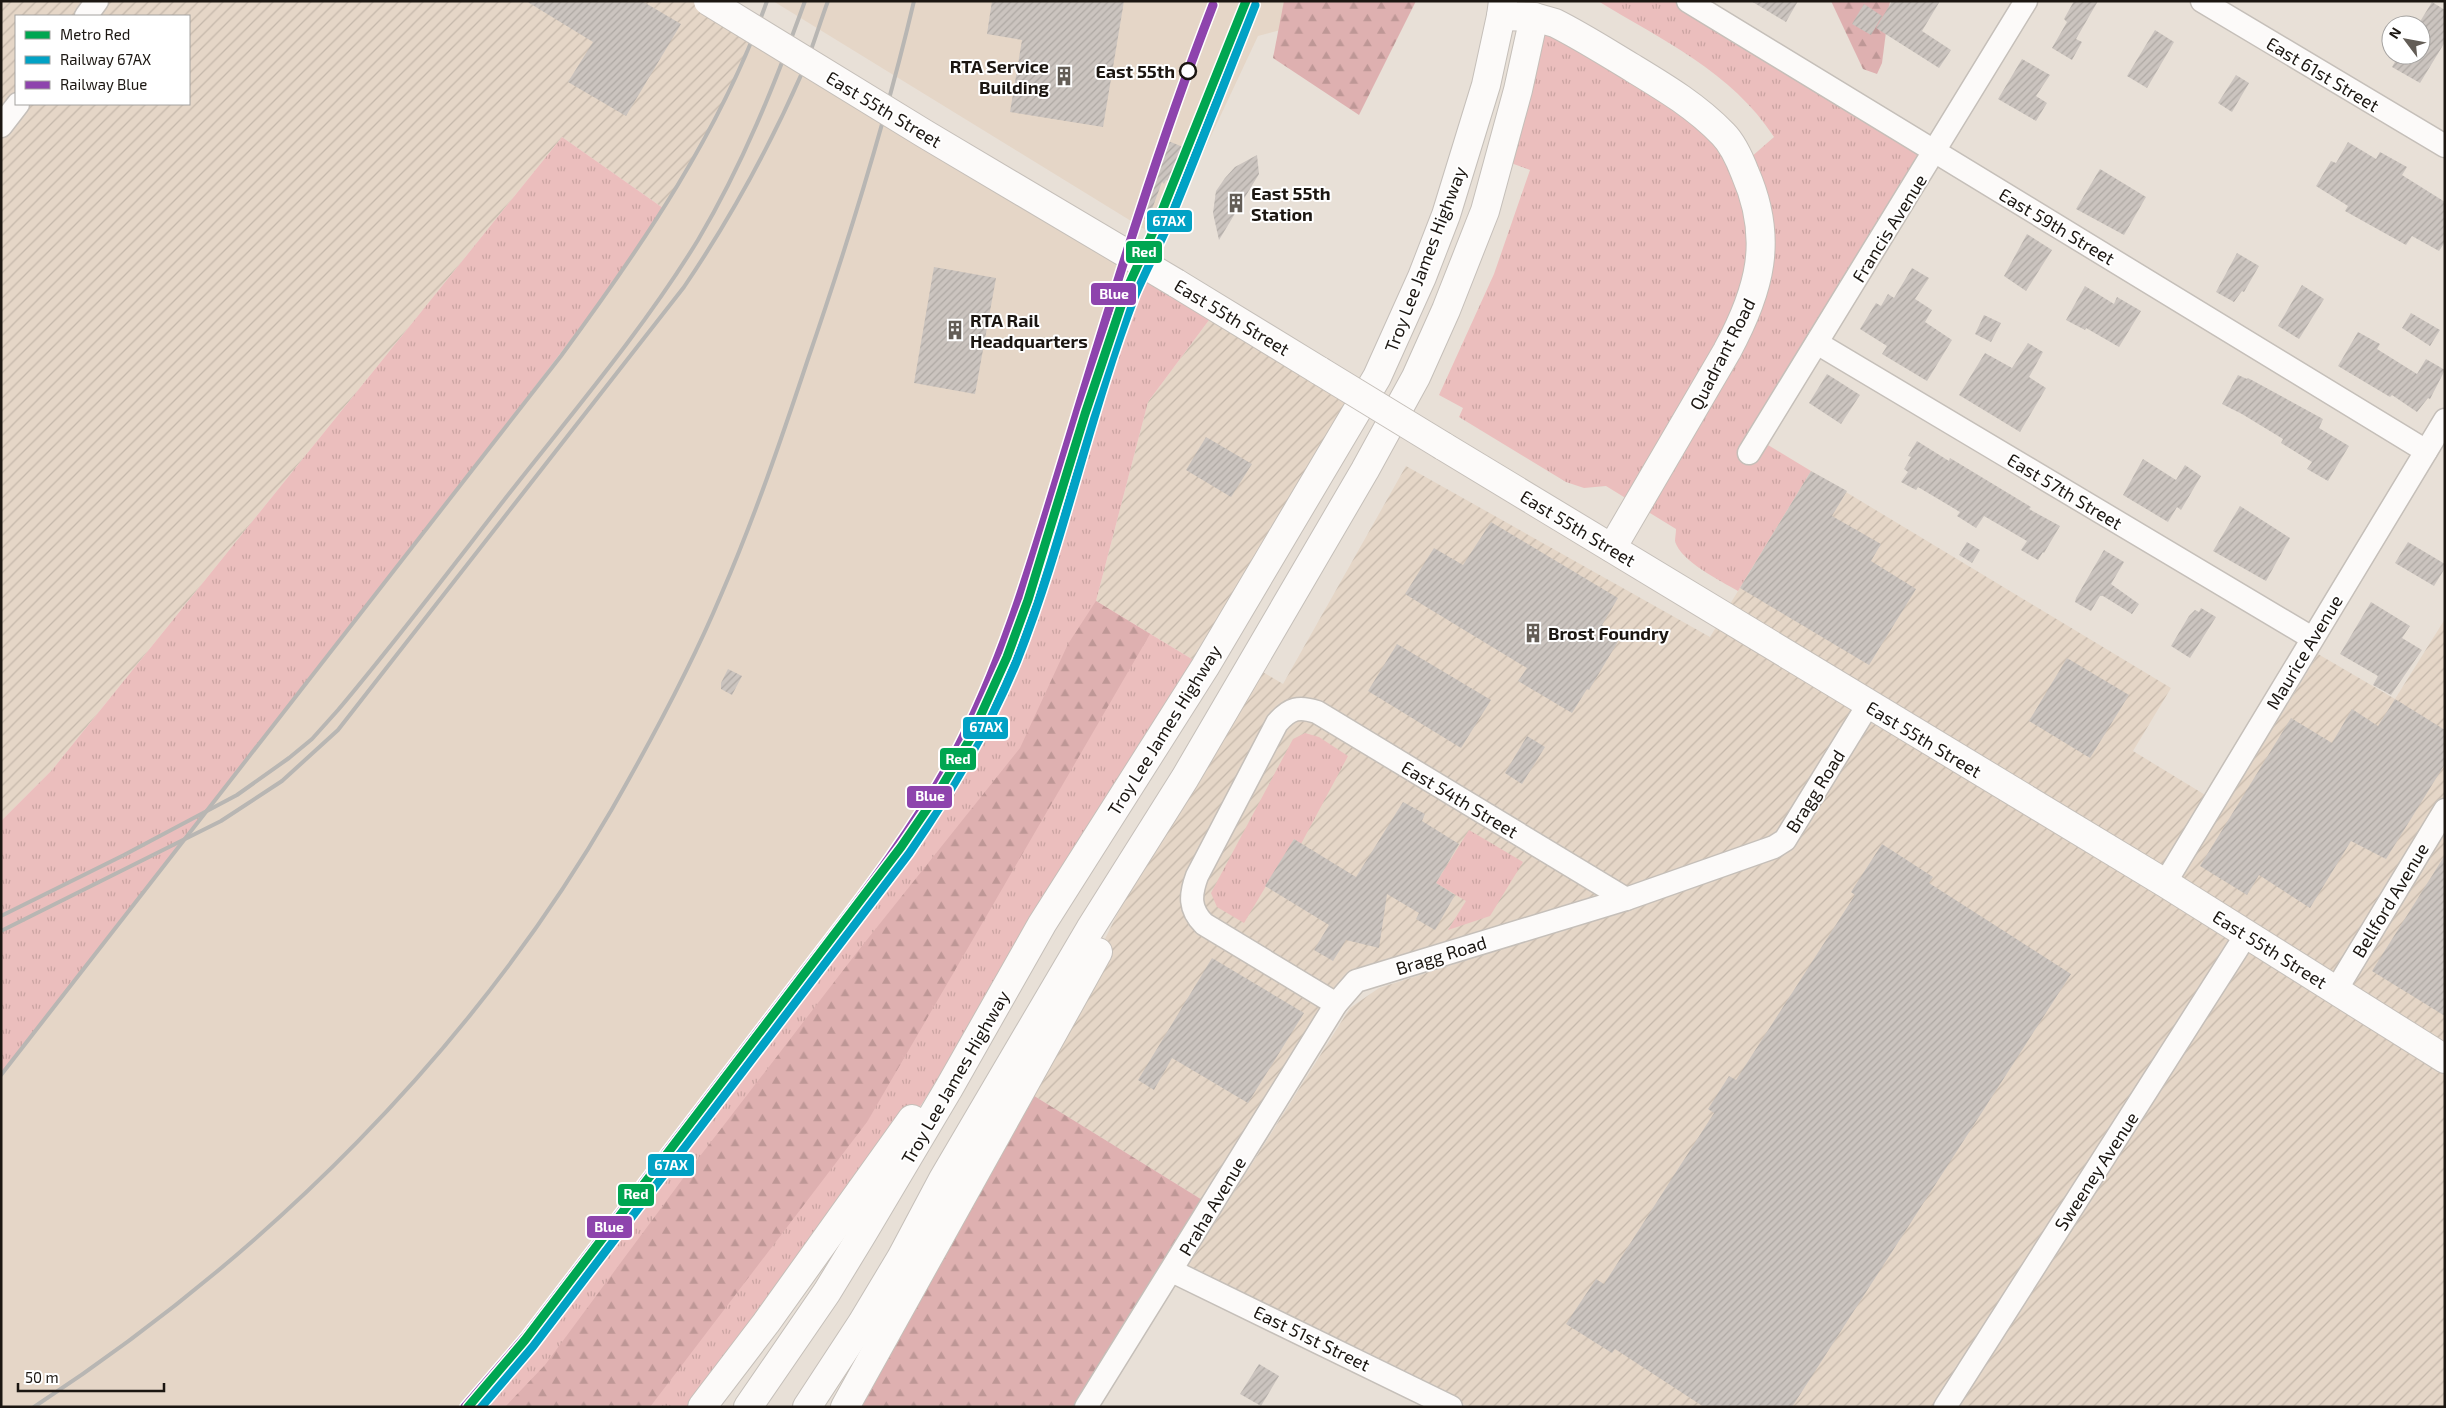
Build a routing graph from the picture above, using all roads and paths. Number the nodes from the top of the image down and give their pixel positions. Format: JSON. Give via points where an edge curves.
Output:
{"nodes":[{"id":1,"x":98,"y":1,"type":"edge"},
{"id":2,"x":708,"y":1,"type":"edge"},
{"id":3,"x":1688,"y":1,"type":"edge"},
{"id":4,"x":2026,"y":1,"type":"edge"},
{"id":5,"x":2202,"y":1,"type":"edge"},
{"id":6,"x":1502,"y":9,"type":"edge"},
{"id":7,"x":1536,"y":9,"type":"edge"},
{"id":8,"x":87,"y":15,"type":"edge"},
{"id":9,"x":17,"y":105,"type":"edge"},
{"id":10,"x":1,"y":126,"type":"edge"},
{"id":11,"x":2445,"y":146,"type":"edge"},
{"id":12,"x":1936,"y":152,"type":"junction"},
{"id":13,"x":1817,"y":343,"type":"junction"},
{"id":14,"x":2445,"y":420,"type":"edge"},
{"id":15,"x":2426,"y":451,"type":"junction"},
{"id":16,"x":1750,"y":453,"type":"dead end"},
{"id":17,"x":1612,"y":548,"type":"junction"},
{"id":18,"x":2312,"y":638,"type":"junction"},
{"id":19,"x":1868,"y":705,"type":"junction"},
{"id":20,"x":1185,"y":778,"type":"junction"},
{"id":21,"x":2445,"y":810,"type":"edge"},
{"id":22,"x":2164,"y":884,"type":"junction"},
{"id":23,"x":1626,"y":899,"type":"junction"},
{"id":24,"x":1042,"y":924,"type":"junction"},
{"id":25,"x":2246,"y":935,"type":"junction"},
{"id":26,"x":2336,"y":990,"type":"junction"},
{"id":27,"x":1336,"y":1004,"type":"junction"},
{"id":28,"x":2445,"y":1059,"type":"edge"},
{"id":29,"x":1172,"y":1271,"type":"junction"},
{"id":30,"x":1442,"y":1404,"type":"edge"},
{"id":31,"x":702,"y":1407,"type":"edge"},
{"id":32,"x":748,"y":1407,"type":"edge"},
{"id":33,"x":807,"y":1407,"type":"edge"},
{"id":34,"x":845,"y":1407,"type":"edge"},
{"id":35,"x":1086,"y":1407,"type":"edge"},
{"id":36,"x":1945,"y":1407,"type":"edge"}],
"edges":[{"from":1,"to":8,"type":"street"},
{"from":2,"to":17,"type":"main road","name":"East 55th Street","bridge":true},
{"from":3,"to":12,"type":"street","name":"East 59th Street"},
{"from":4,"to":12,"type":"street","name":"Francis Avenue"},
{"from":5,"to":11,"type":"street","name":"East 61st Street"},
{"from":6,"to":7,"type":"main road","name":"Quadrant Road"},
{"from":6,"to":24,"type":"main road","name":"Troy Lee James Highway","via":[[1486,85],[1446,215],[1377,377],[1205,668]]},
{"from":7,"to":17,"type":"main road","name":"Quadrant Road","via":[[1704,115],[1725,136],[1742,166],[1760,225],[1759,274],[1744,318]]},
{"from":7,"to":20,"type":"main road","name":"Troy Lee James Highway","via":[[1485,211],[1433,340],[1364,470]]},
{"from":9,"to":10,"type":"street"},
{"from":12,"to":13,"type":"street","name":"Francis Avenue"},
{"from":12,"to":15,"type":"street","name":"East 59th Street"},
{"from":13,"to":16,"type":"street","name":"Francis Avenue"},
{"from":13,"to":18,"type":"street","name":"East 57th Street"},
{"from":14,"to":15,"type":"street","name":"Maurice Avenue"},
{"from":15,"to":18,"type":"street","name":"Maurice Avenue"},
{"from":17,"to":19,"type":"main road","name":"East 55th Street"},
{"from":18,"to":22,"type":"street","name":"Maurice Avenue"},
{"from":19,"to":22,"type":"main road","name":"East 55th Street"},
{"from":19,"to":23,"type":"street","name":"Bragg Road","via":[[1785,840],[1774,847]]},
{"from":20,"to":33,"type":"main road","name":"Troy Lee James Highway","via":[[1090,929],[943,1178],[887,1282]]},
{"from":20,"to":34,"type":"main road","via":[[1096,957]]},
{"from":21,"to":26,"type":"street","name":"Bellford Avenue"},
{"from":22,"to":25,"type":"main road","name":"East 55th Street"},
{"from":23,"to":27,"type":"street","name":"Bragg Road","via":[[1356,981]]},
{"from":23,"to":27,"type":"street","name":"East 54th Street","via":[[1317,712],[1302,707],[1292,708],[1277,723],[1197,876],[1191,894],[1194,914],[1204,924]]},
{"from":24,"to":31,"type":"main road","via":[[908,1126],[766,1324]]},
{"from":24,"to":32,"type":"main road","name":"Troy Lee James Highway","via":[[950,1088],[863,1233]]},
{"from":25,"to":26,"type":"main road","name":"East 55th Street"},
{"from":25,"to":36,"type":"street","name":"Sweeney Avenue"},
{"from":26,"to":28,"type":"main road","name":"East 55th Street"},
{"from":27,"to":29,"type":"street","name":"Praha Avenue"},
{"from":29,"to":30,"type":"street","name":"East 51st Street"},
{"from":29,"to":35,"type":"street","name":"Praha Avenue"}]}
